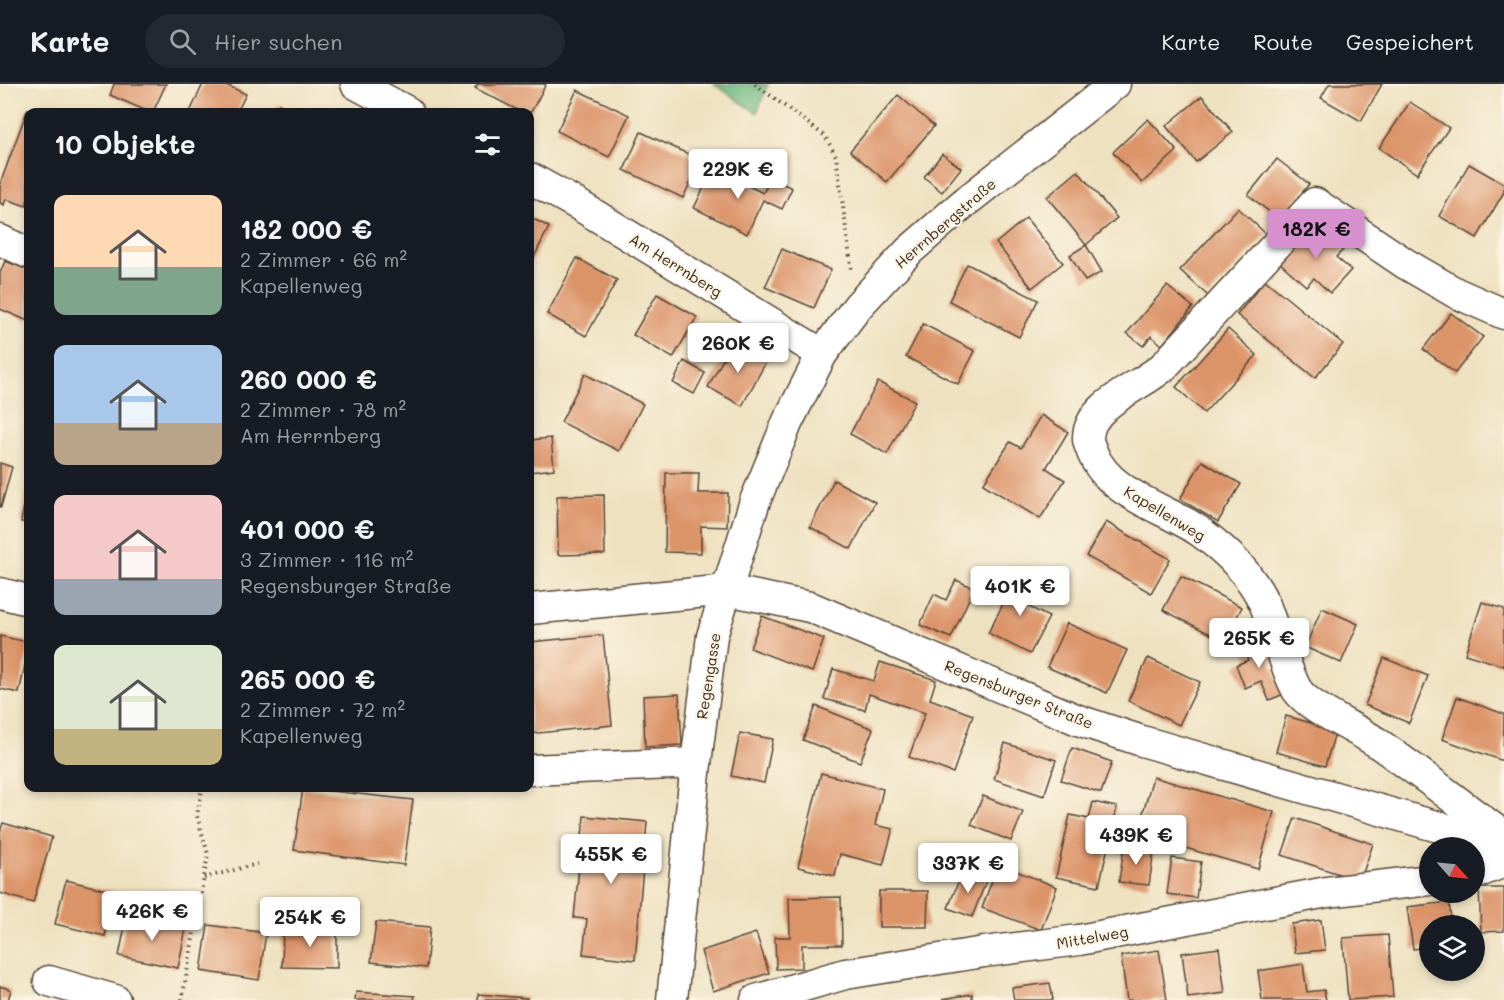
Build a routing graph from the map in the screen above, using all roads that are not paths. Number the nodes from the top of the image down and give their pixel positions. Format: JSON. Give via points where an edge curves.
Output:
{"nodes":[{"id":1,"x":356,"y":84,"type":"edge"},
{"id":2,"x":1115,"y":84,"type":"edge"},
{"id":3,"x":401,"y":108,"type":"edge"},
{"id":4,"x":534,"y":180,"type":"edge"},
{"id":5,"x":0,"y":240,"type":"edge"},
{"id":6,"x":24,"y":251,"type":"edge"},
{"id":7,"x":1504,"y":314,"type":"edge"},
{"id":8,"x":822,"y":354,"type":"junction"},
{"id":9,"x":727,"y":590,"type":"junction"},
{"id":10,"x":0,"y":593,"type":"edge"},
{"id":11,"x":24,"y":599,"type":"edge"},
{"id":12,"x":534,"y":609,"type":"edge"},
{"id":13,"x":696,"y":762,"type":"junction"},
{"id":14,"x":534,"y":770,"type":"edge"},
{"id":15,"x":1504,"y":836,"type":"edge"},
{"id":16,"x":1504,"y":846,"type":"edge"},
{"id":17,"x":1504,"y":862,"type":"edge"},
{"id":18,"x":1485,"y":870,"type":"edge"},
{"id":19,"x":1419,"y":881,"type":"edge"},
{"id":20,"x":49,"y":981,"type":"dead end"},
{"id":21,"x":115,"y":1000,"type":"edge"},
{"id":22,"x":672,"y":1000,"type":"edge"},
{"id":23,"x":756,"y":1000,"type":"edge"}],
"edges":[{"from":1,"to":3,"type":"street"},
{"from":2,"to":8,"type":"street","name":"Herrnbergstraße","via":[[909,251],[858,306]]},
{"from":4,"to":8,"type":"street","name":"Am Herrnberg"},
{"from":5,"to":6,"type":"street"},
{"from":7,"to":15,"type":"street","name":"Kapellenweg","via":[[1406,264],[1315,203],[1163,367],[1103,407],[1091,423],[1088,440],[1110,479],[1201,533],[1248,577],[1264,604],[1289,671],[1303,696],[1375,741]]},
{"from":8,"to":9,"type":"street","name":"Herrnbergstraße","via":[[764,474]]},
{"from":9,"to":12,"type":"street","name":"Regensburger Straße"},
{"from":9,"to":13,"type":"street","name":"Regengasse","via":[[712,636]]},
{"from":9,"to":16,"type":"street","name":"Regensburger Straße","via":[[810,607],[1078,720]]},
{"from":10,"to":11,"type":"street"},
{"from":13,"to":14,"type":"street"},
{"from":13,"to":22,"type":"street","name":"Regengasse"},
{"from":17,"to":18,"type":"street"},
{"from":19,"to":23,"type":"street","name":"Mittelweg","via":[[1327,892],[1079,940],[845,974]]},
{"from":20,"to":21,"type":"street"}]}
